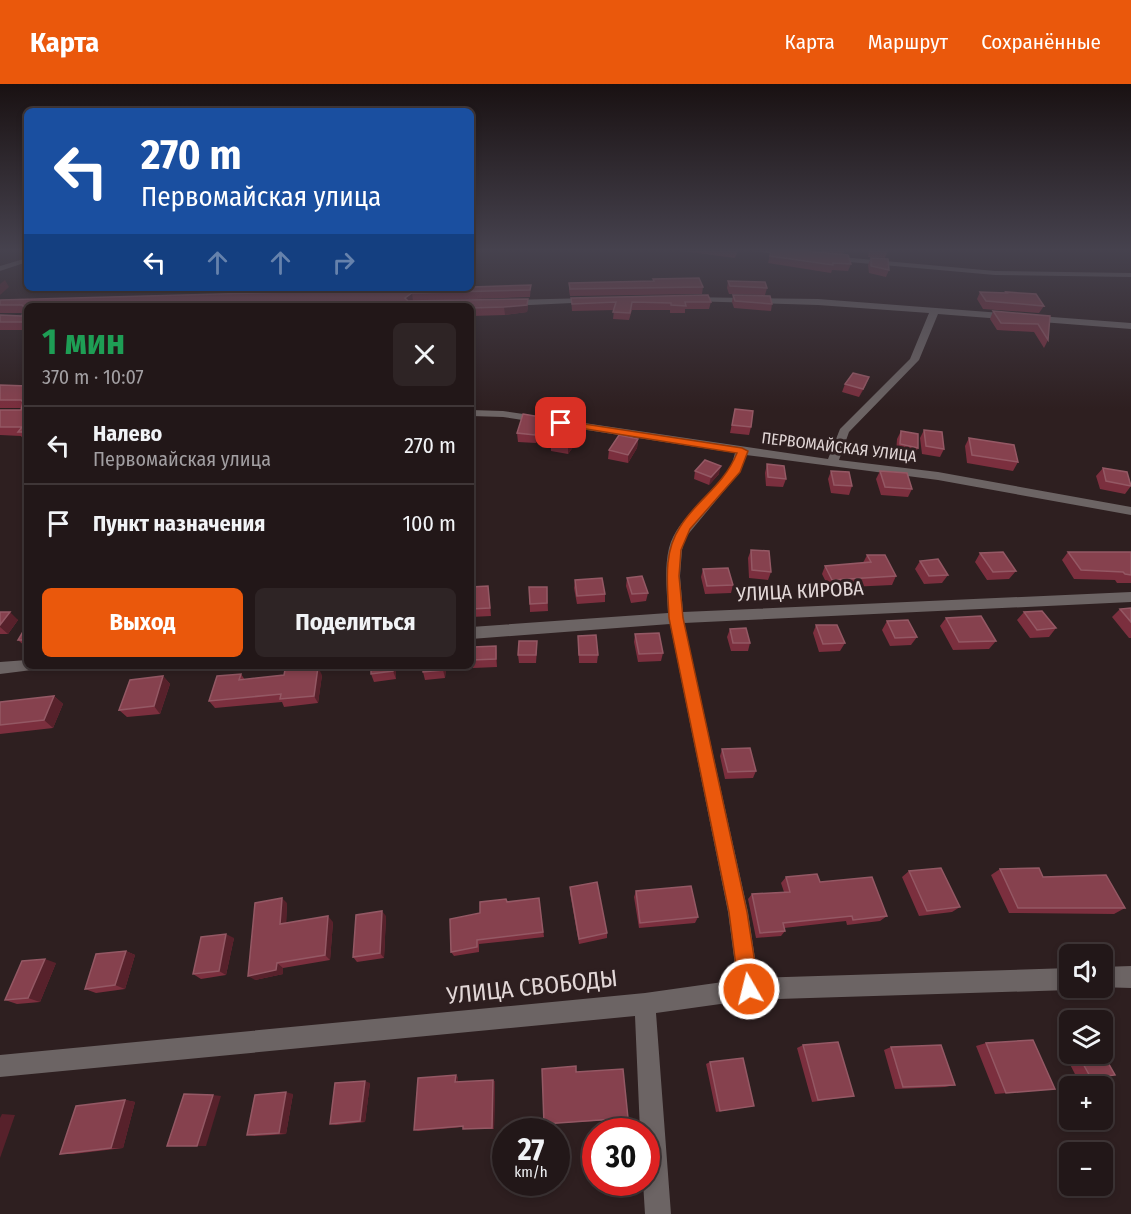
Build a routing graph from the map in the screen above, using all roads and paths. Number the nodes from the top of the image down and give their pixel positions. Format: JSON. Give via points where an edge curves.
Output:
{"nodes":[{"id":1,"x":843,"y":304,"type":"edge"},
{"id":2,"x":935,"y":310,"type":"junction"},
{"id":3,"x":1131,"y":326,"type":"edge"},
{"id":4,"x":474,"y":413,"type":"edge"},
{"id":5,"x":742,"y":451,"type":"junction"},
{"id":6,"x":832,"y":463,"type":"junction"},
{"id":7,"x":1131,"y":511,"type":"edge"},
{"id":8,"x":1131,"y":597,"type":"edge"},
{"id":9,"x":676,"y":618,"type":"junction"},
{"id":10,"x":474,"y":633,"type":"edge"},
{"id":11,"x":24,"y":666,"type":"edge"},
{"id":12,"x":0,"y":668,"type":"edge"},
{"id":13,"x":1131,"y":977,"type":"edge"},
{"id":14,"x":1113,"y":978,"type":"edge"},
{"id":15,"x":1059,"y":979,"type":"edge"},
{"id":16,"x":749,"y":989,"type":"junction"},
{"id":17,"x":645,"y":1004,"type":"junction"},
{"id":18,"x":0,"y":1066,"type":"edge"},
{"id":19,"x":658,"y":1214,"type":"edge"}],
"edges":[{"from":1,"to":2,"type":"street"},
{"from":2,"to":3,"type":"street"},
{"from":2,"to":6,"type":"street","via":[[914,360],[844,431]]},
{"from":4,"to":5,"type":"street","name":"ПЕРВОМАЙСКАЯ УЛИЦА","via":[[503,414]]},
{"from":5,"to":6,"type":"street","name":"ПЕРВОМАЙСКАЯ УЛИЦА"},
{"from":5,"to":9,"type":"street","via":[[734,472],[679,538],[673,576]]},
{"from":6,"to":7,"type":"street","name":"ПЕРВОМАЙСКАЯ УЛИЦА","via":[[938,476]]},
{"from":8,"to":9,"type":"street","name":"УЛИЦА КИРОВА"},
{"from":9,"to":10,"type":"street","name":"УЛИЦА КИРОВА"},
{"from":9,"to":16,"type":"street","via":[[738,912]]},
{"from":11,"to":12,"type":"street"},
{"from":13,"to":14,"type":"street"},
{"from":15,"to":16,"type":"street","name":"УЛИЦА СВОБОДЫ"},
{"from":16,"to":17,"type":"street","name":"УЛИЦА СВОБОДЫ"},
{"from":17,"to":18,"type":"street","name":"УЛИЦА СВОБОДЫ"},
{"from":17,"to":19,"type":"street"}]}
